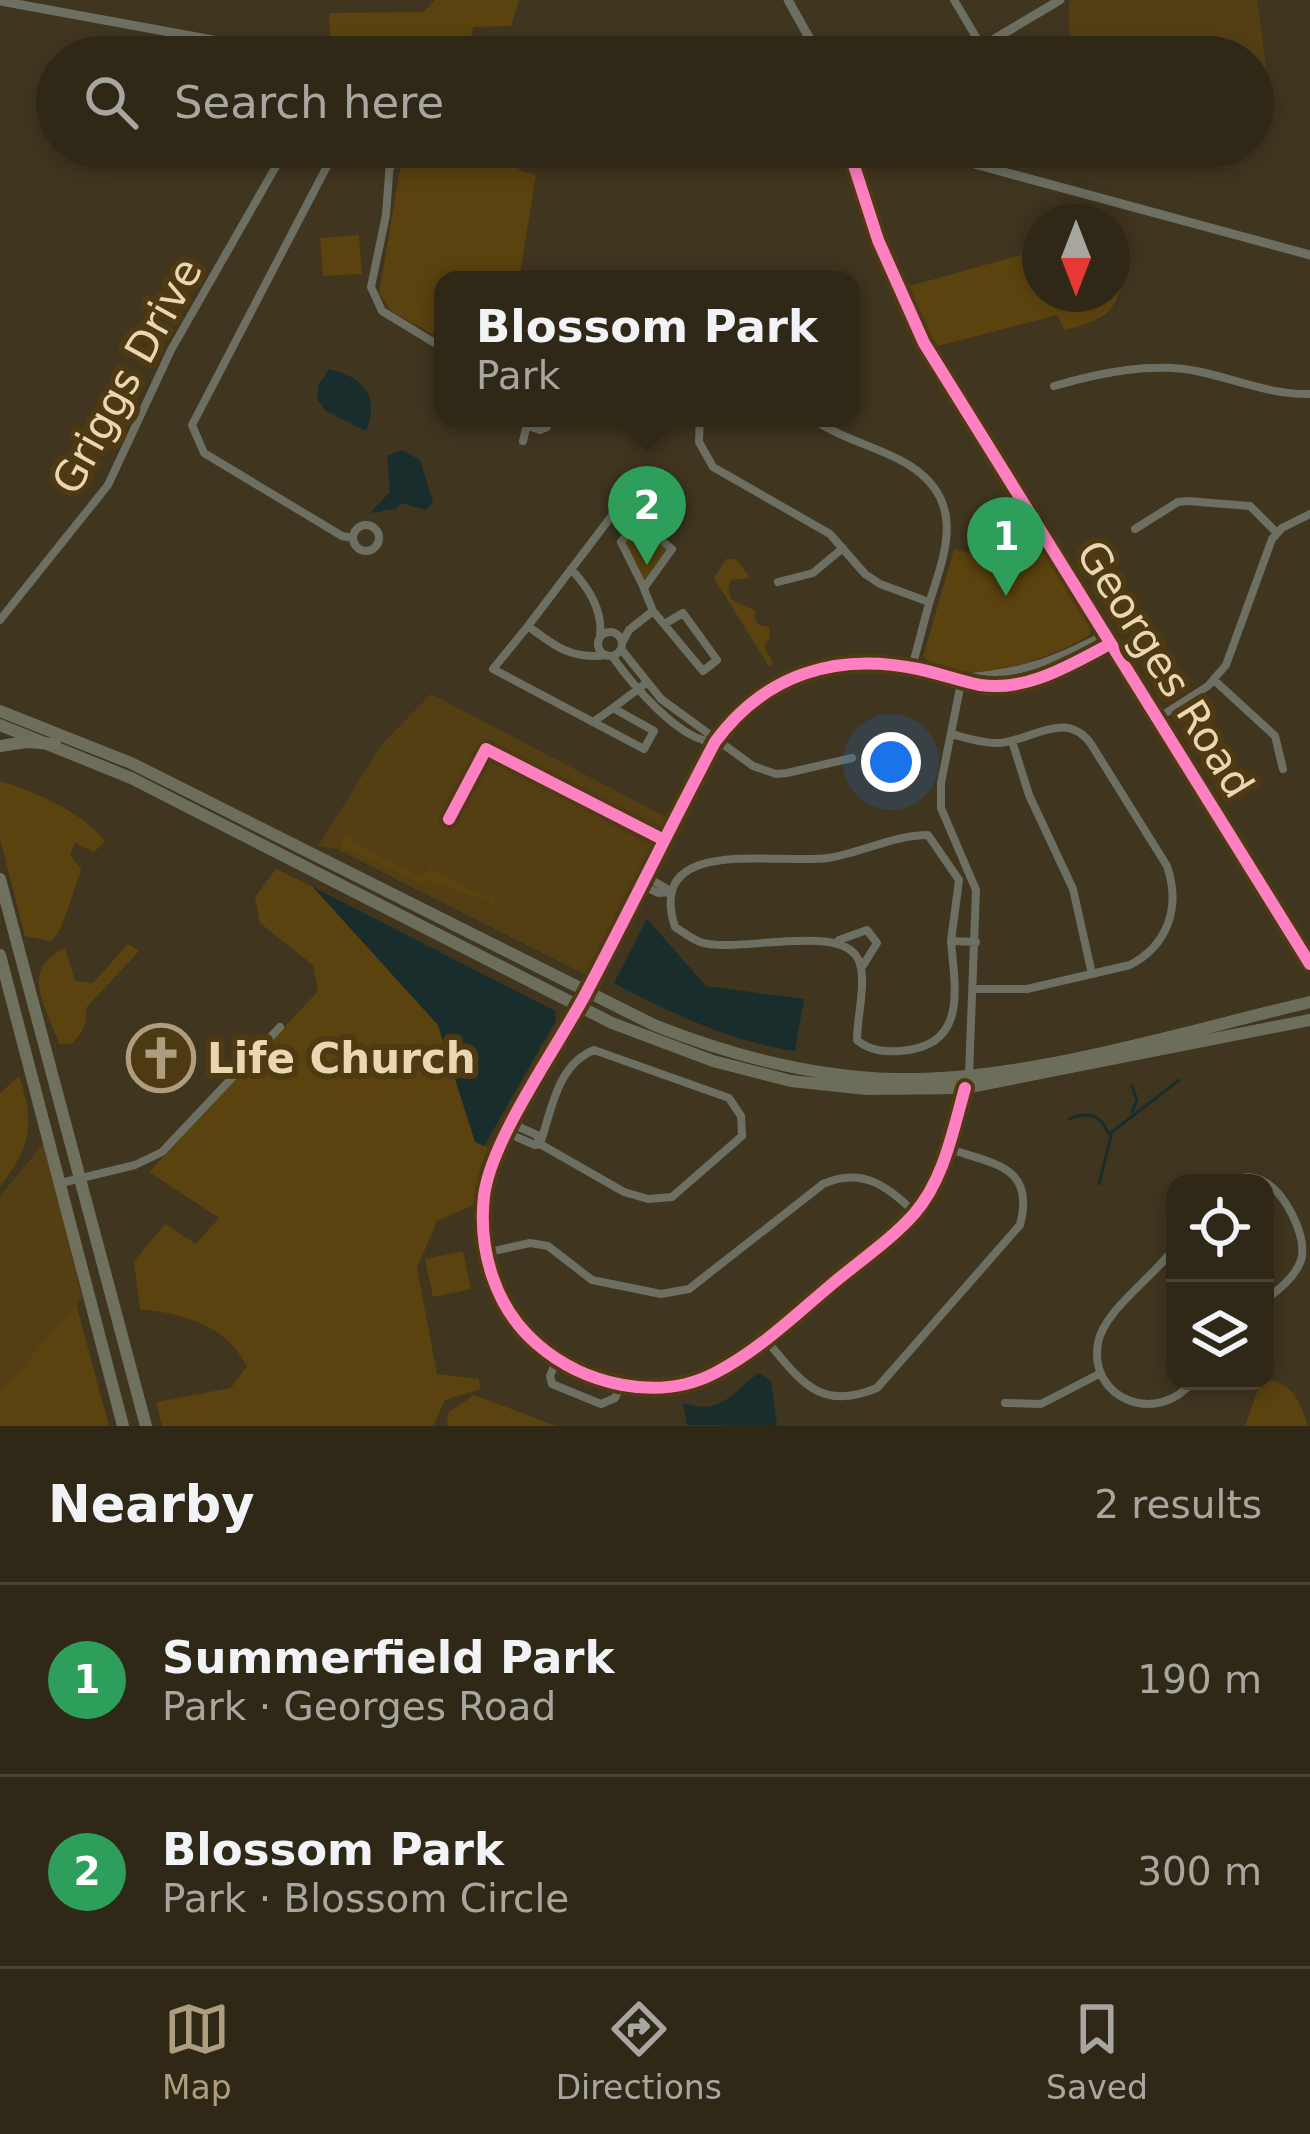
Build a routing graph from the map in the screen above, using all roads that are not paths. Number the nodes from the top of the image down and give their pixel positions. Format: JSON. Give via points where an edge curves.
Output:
{"nodes":[{"id":1,"x":788,"y":0,"type":"edge"},
{"id":2,"x":954,"y":0,"type":"edge"},
{"id":3,"x":1060,"y":0,"type":"edge"},
{"id":4,"x":0,"y":1,"type":"edge"},
{"id":5,"x":191,"y":36,"type":"edge"},
{"id":6,"x":808,"y":36,"type":"edge"},
{"id":7,"x":976,"y":36,"type":"edge"},
{"id":8,"x":999,"y":36,"type":"edge"},
{"id":9,"x":275,"y":168,"type":"edge"},
{"id":10,"x":326,"y":168,"type":"edge"},
{"id":11,"x":392,"y":168,"type":"edge"},
{"id":12,"x":855,"y":168,"type":"edge"},
{"id":13,"x":990,"y":168,"type":"edge"},
{"id":14,"x":1310,"y":254,"type":"edge"},
{"id":15,"x":434,"y":343,"type":"edge"},
{"id":16,"x":1054,"y":386,"type":"dead end"},
{"id":17,"x":1310,"y":394,"type":"edge"},
{"id":18,"x":526,"y":427,"type":"edge"},
{"id":19,"x":700,"y":427,"type":"edge"},
{"id":20,"x":824,"y":427,"type":"edge"},
{"id":21,"x":523,"y":441,"type":"dead end"},
{"id":22,"x":642,"y":476,"type":"dead end"},
{"id":23,"x":613,"y":514,"type":"junction"},
{"id":24,"x":1310,"y":514,"type":"edge"},
{"id":25,"x":1135,"y":529,"type":"dead end"},
{"id":26,"x":1277,"y":533,"type":"junction"},
{"id":27,"x":626,"y":534,"type":"junction"},
{"id":28,"x":352,"y":538,"type":"dead end"},
{"id":29,"x":843,"y":548,"type":"junction"},
{"id":30,"x":571,"y":569,"type":"junction"},
{"id":31,"x":778,"y":582,"type":"dead end"},
{"id":32,"x":644,"y":587,"type":"junction"},
{"id":33,"x":929,"y":602,"type":"junction"},
{"id":34,"x":653,"y":610,"type":"junction"},
{"id":35,"x":0,"y":620,"type":"edge"},
{"id":36,"x":602,"y":622,"type":"junction"},
{"id":37,"x":665,"y":623,"type":"junction"},
{"id":38,"x":528,"y":626,"type":"junction"},
{"id":39,"x":629,"y":630,"type":"junction"},
{"id":40,"x":614,"y":632,"type":"junction"},
{"id":41,"x":1107,"y":639,"type":"junction"},
{"id":42,"x":599,"y":641,"type":"junction"},
{"id":43,"x":622,"y":646,"type":"junction"},
{"id":44,"x":609,"y":656,"type":"junction"},
{"id":45,"x":590,"y":657,"type":"junction"},
{"id":46,"x":912,"y":668,"type":"junction"},
{"id":47,"x":962,"y":678,"type":"junction"},
{"id":48,"x":1214,"y":680,"type":"junction"},
{"id":49,"x":642,"y":686,"type":"junction"},
{"id":50,"x":613,"y":707,"type":"junction"},
{"id":51,"x":0,"y":711,"type":"edge"},
{"id":52,"x":1158,"y":718,"type":"junction"},
{"id":53,"x":593,"y":722,"type":"junction"},
{"id":54,"x":0,"y":725,"type":"edge"},
{"id":55,"x":951,"y":734,"type":"junction"},
{"id":56,"x":1012,"y":741,"type":"junction"},
{"id":57,"x":715,"y":742,"type":"junction"},
{"id":58,"x":55,"y":744,"type":"junction"},
{"id":59,"x":0,"y":746,"type":"edge"},
{"id":60,"x":853,"y":758,"type":"dead end"},
{"id":61,"x":1283,"y":769,"type":"dead end"},
{"id":62,"x":0,"y":878,"type":"edge"},
{"id":63,"x":643,"y":881,"type":"junction"},
{"id":64,"x":672,"y":892,"type":"junction"},
{"id":65,"x":838,"y":940,"type":"junction"},
{"id":66,"x":951,"y":941,"type":"junction"},
{"id":67,"x":976,"y":942,"type":"junction"},
{"id":68,"x":0,"y":955,"type":"edge"},
{"id":69,"x":1310,"y":964,"type":"edge"},
{"id":70,"x":862,"y":968,"type":"junction"},
{"id":71,"x":1092,"y":974,"type":"junction"},
{"id":72,"x":975,"y":989,"type":"junction"},
{"id":73,"x":586,"y":993,"type":"junction"},
{"id":74,"x":1310,"y":1002,"type":"edge"},
{"id":75,"x":578,"y":1007,"type":"junction"},
{"id":76,"x":1310,"y":1019,"type":"edge"},
{"id":77,"x":280,"y":1027,"type":"dead end"},
{"id":78,"x":967,"y":1082,"type":"junction"},
{"id":79,"x":510,"y":1128,"type":"junction"},
{"id":80,"x":541,"y":1144,"type":"junction"},
{"id":81,"x":947,"y":1148,"type":"junction"},
{"id":82,"x":81,"y":1179,"type":"junction"},
{"id":83,"x":61,"y":1183,"type":"junction"},
{"id":84,"x":1274,"y":1190,"type":"edge"},
{"id":85,"x":915,"y":1214,"type":"junction"},
{"id":86,"x":485,"y":1252,"type":"junction"},
{"id":87,"x":1166,"y":1257,"type":"edge"},
{"id":88,"x":1306,"y":1260,"type":"edge"},
{"id":89,"x":1274,"y":1293,"type":"edge"},
{"id":90,"x":766,"y":1340,"type":"junction"},
{"id":91,"x":556,"y":1361,"type":"junction"},
{"id":92,"x":1102,"y":1373,"type":"junction"},
{"id":93,"x":621,"y":1385,"type":"junction"},
{"id":94,"x":1185,"y":1390,"type":"edge"},
{"id":95,"x":1005,"y":1403,"type":"dead end"},
{"id":96,"x":123,"y":1426,"type":"edge"},
{"id":97,"x":146,"y":1426,"type":"edge"}],
"edges":[{"from":1,"to":6,"type":"street"},
{"from":2,"to":7,"type":"street"},
{"from":3,"to":8,"type":"street"},
{"from":4,"to":5,"type":"street"},
{"from":9,"to":35,"type":"street","name":"Griggs Drive","via":[[171,350],[108,485]]},
{"from":10,"to":28,"type":"street","via":[[192,425],[204,453]]},
{"from":11,"to":15,"type":"street","via":[[371,287],[382,311]]},
{"from":12,"to":41,"type":"street","name":"Georges Road","via":[[913,321]]},
{"from":13,"to":14,"type":"street"},
{"from":16,"to":17,"type":"street","via":[[1181,368]]},
{"from":18,"to":21,"type":"street"},
{"from":19,"to":29,"type":"street","via":[[713,467]]},
{"from":20,"to":33,"type":"street","via":[[907,464],[932,487],[948,538]]},
{"from":22,"to":23,"type":"street"},
{"from":23,"to":27,"type":"street"},
{"from":23,"to":30,"type":"street"},
{"from":24,"to":26,"type":"street"},
{"from":25,"to":26,"type":"street","via":[[1187,501],[1250,506]]},
{"from":26,"to":48,"type":"street"},
{"from":27,"to":32,"type":"street","via":[[621,542]]},
{"from":27,"to":32,"type":"street","via":[[638,521],[672,549]]},
{"from":29,"to":31,"type":"street","via":[[813,573]]},
{"from":29,"to":33,"type":"street","via":[[880,584]]},
{"from":30,"to":36,"type":"street"},
{"from":30,"to":38,"type":"street"},
{"from":32,"to":34,"type":"street"},
{"from":33,"to":46,"type":"street"},
{"from":34,"to":37,"type":"street"},
{"from":34,"to":39,"type":"street"},
{"from":36,"to":40,"type":"street"},
{"from":36,"to":42,"type":"street"},
{"from":37,"to":37,"type":"street","via":[[703,671],[718,660],[683,613]]},
{"from":38,"to":45,"type":"street","via":[[578,658]]},
{"from":38,"to":53,"type":"street","via":[[493,670]]},
{"from":39,"to":40,"type":"street"},
{"from":39,"to":43,"type":"street"},
{"from":40,"to":42,"type":"street"},
{"from":40,"to":43,"type":"street"},
{"from":41,"to":47,"type":"street","via":[[1026,682]]},
{"from":41,"to":52,"type":"street","name":"Georges Road"},
{"from":42,"to":44,"type":"street"},
{"from":42,"to":45,"type":"street"},
{"from":43,"to":44,"type":"street"},
{"from":43,"to":49,"type":"street"},
{"from":44,"to":45,"type":"street"},
{"from":44,"to":49,"type":"street"},
{"from":46,"to":47,"type":"street"},
{"from":46,"to":57,"type":"street","via":[[855,662],[804,671],[746,706]]},
{"from":47,"to":55,"type":"street"},
{"from":48,"to":52,"type":"street"},
{"from":48,"to":61,"type":"street","via":[[1269,728]]},
{"from":49,"to":50,"type":"street"},
{"from":49,"to":57,"type":"street","via":[[671,720]]},
{"from":50,"to":53,"type":"street"},
{"from":50,"to":53,"type":"street","via":[[654,731],[644,749]]},
{"from":51,"to":73,"type":"main road","via":[[131,763]]},
{"from":52,"to":69,"type":"street","name":"Georges Road"},
{"from":54,"to":58,"type":"main road"},
{"from":55,"to":56,"type":"street"},
{"from":55,"to":67,"type":"street","via":[[941,808],[976,890]]},
{"from":56,"to":71,"type":"street","via":[[1072,889]]},
{"from":56,"to":71,"type":"street","via":[[1057,727],[1087,737],[1167,866],[1172,917],[1155,948],[1130,965]]},
{"from":57,"to":60,"type":"street","via":[[776,774]]},
{"from":57,"to":63,"type":"street"},
{"from":58,"to":59,"type":"highway"},
{"from":58,"to":75,"type":"main road"},
{"from":62,"to":82,"type":"highway"},
{"from":63,"to":64,"type":"street"},
{"from":63,"to":73,"type":"street"},
{"from":64,"to":65,"type":"street","via":[[675,927],[701,942]]},
{"from":64,"to":66,"type":"street","via":[[689,870],[714,858],[814,860],[928,835],[959,880]]},
{"from":65,"to":70,"type":"street"},
{"from":65,"to":70,"type":"street","via":[[867,930],[877,943]]},
{"from":66,"to":67,"type":"street"},
{"from":66,"to":70,"type":"street","via":[[951,1023],[934,1042],[905,1051],[868,1050],[857,1040]]},
{"from":67,"to":72,"type":"street"},
{"from":68,"to":83,"type":"highway"},
{"from":71,"to":72,"type":"street","via":[[1019,990]]},
{"from":72,"to":78,"type":"street"},
{"from":73,"to":75,"type":"street"},
{"from":73,"to":78,"type":"main road","via":[[720,1051],[771,1064]]},
{"from":74,"to":78,"type":"main road"},
{"from":75,"to":78,"type":"main road","via":[[662,1045],[791,1081],[867,1089]]},
{"from":75,"to":79,"type":"street"},
{"from":76,"to":78,"type":"main road"},
{"from":77,"to":82,"type":"street","via":[[161,1153]]},
{"from":78,"to":81,"type":"street"},
{"from":79,"to":80,"type":"street","via":[[537,1135]]},
{"from":79,"to":86,"type":"street","via":[[484,1194]]},
{"from":80,"to":80,"type":"street","via":[[624,1192],[671,1197],[733,1148],[741,1116],[729,1097],[594,1050],[566,1069]]},
{"from":81,"to":85,"type":"street"},
{"from":81,"to":90,"type":"street","via":[[1008,1169],[1022,1182],[1026,1205],[1020,1225],[877,1388],[825,1396]]},
{"from":82,"to":83,"type":"street"},
{"from":82,"to":97,"type":"highway"},
{"from":83,"to":96,"type":"highway"},
{"from":84,"to":88,"type":"street","via":[[1294,1219]]},
{"from":85,"to":86,"type":"street","via":[[881,1184],[841,1176],[689,1289],[661,1294],[592,1280],[548,1246]]},
{"from":85,"to":90,"type":"street"},
{"from":86,"to":91,"type":"street","via":[[520,1330]]},
{"from":87,"to":92,"type":"street","via":[[1102,1329]]},
{"from":88,"to":89,"type":"street"},
{"from":90,"to":93,"type":"street","via":[[711,1376]]},
{"from":91,"to":93,"type":"street"},
{"from":91,"to":93,"type":"street","via":[[552,1384],[601,1404]]},
{"from":92,"to":94,"type":"street","via":[[1141,1406]]},
{"from":92,"to":95,"type":"street","via":[[1041,1404]]}]}
